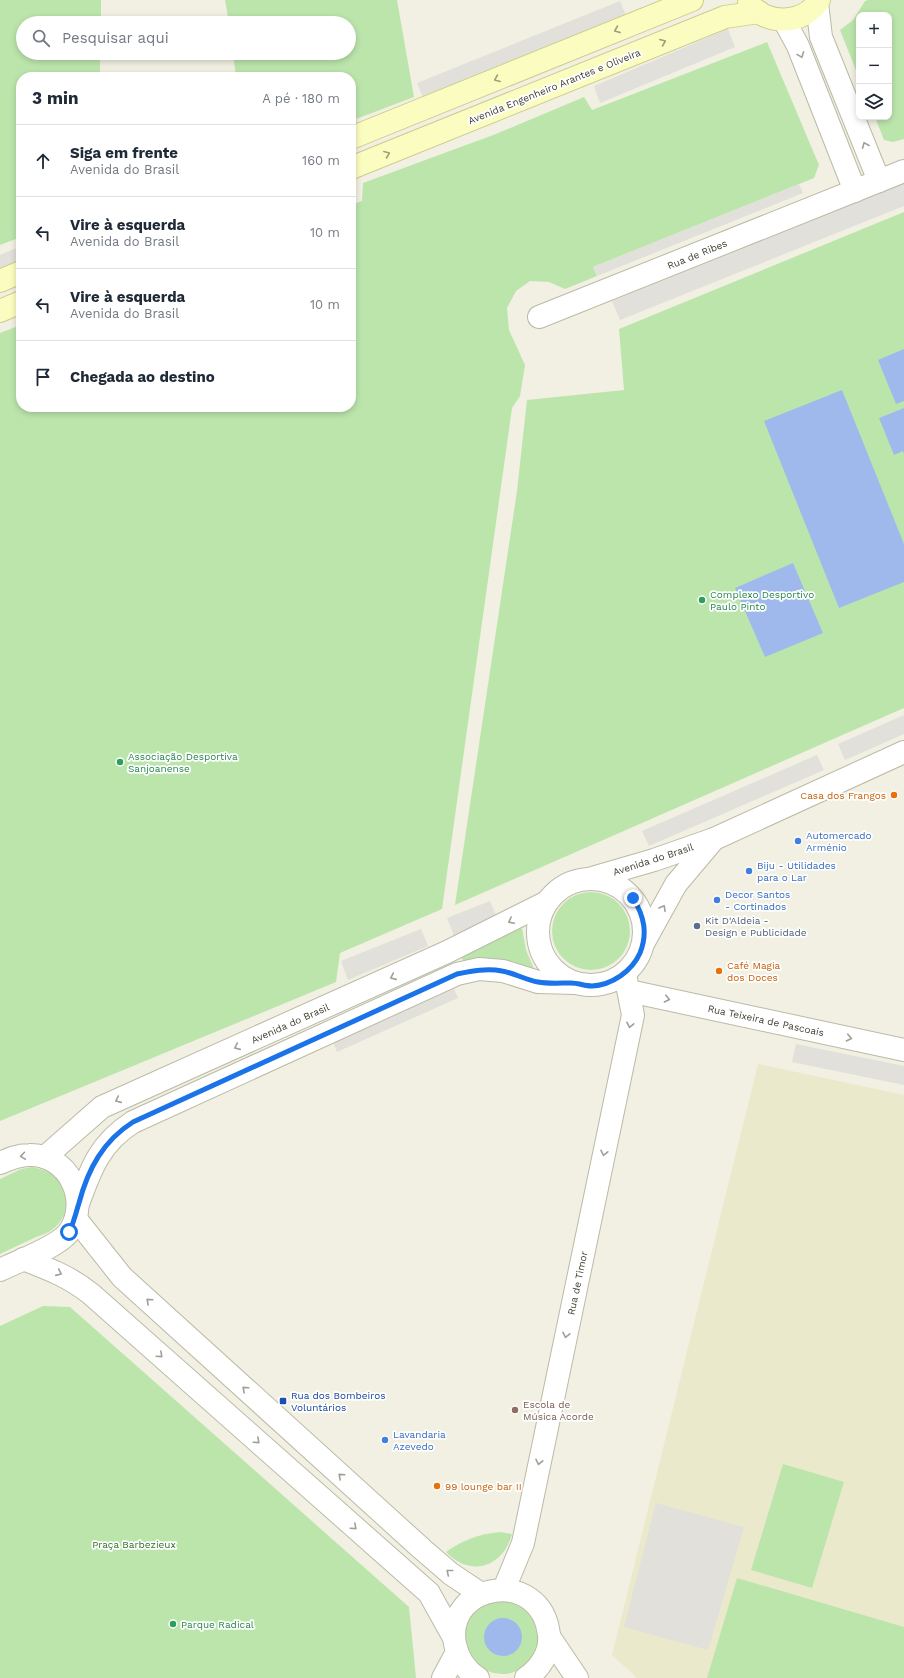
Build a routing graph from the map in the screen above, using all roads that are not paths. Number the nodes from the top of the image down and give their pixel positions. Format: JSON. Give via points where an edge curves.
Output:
{"nodes":[{"id":1,"x":692,"y":0,"type":"edge"},
{"id":2,"x":818,"y":2,"type":"edge"},
{"id":3,"x":753,"y":6,"type":"edge"},
{"id":4,"x":784,"y":20,"type":"junction"},
{"id":5,"x":356,"y":136,"type":"edge"},
{"id":6,"x":356,"y":166,"type":"edge"},
{"id":7,"x":904,"y":171,"type":"edge"},
{"id":8,"x":880,"y":182,"type":"junction"},
{"id":9,"x":855,"y":191,"type":"junction"},
{"id":10,"x":16,"y":274,"type":"edge"},
{"id":11,"x":0,"y":281,"type":"edge"},
{"id":12,"x":16,"y":304,"type":"edge"},
{"id":13,"x":0,"y":311,"type":"edge"},
{"id":14,"x":539,"y":317,"type":"dead end"},
{"id":15,"x":904,"y":752,"type":"edge"},
{"id":16,"x":714,"y":839,"type":"junction"},
{"id":17,"x":592,"y":878,"type":"junction"},
{"id":18,"x":545,"y":903,"type":"junction"},
{"id":19,"x":644,"y":942,"type":"junction"},
{"id":20,"x":627,"y":982,"type":"junction"},
{"id":21,"x":575,"y":983,"type":"junction"},
{"id":22,"x":904,"y":1050,"type":"edge"},
{"id":23,"x":45,"y":1157,"type":"junction"},
{"id":24,"x":0,"y":1163,"type":"edge"},
{"id":25,"x":77,"y":1211,"type":"junction"},
{"id":26,"x":23,"y":1259,"type":"junction"},
{"id":27,"x":0,"y":1270,"type":"edge"},
{"id":28,"x":504,"y":1589,"type":"junction"},
{"id":29,"x":481,"y":1594,"type":"junction"},
{"id":30,"x":550,"y":1638,"type":"junction"},
{"id":31,"x":455,"y":1645,"type":"junction"},
{"id":32,"x":443,"y":1678,"type":"edge"},
{"id":33,"x":478,"y":1678,"type":"edge"},
{"id":34,"x":526,"y":1678,"type":"edge"},
{"id":35,"x":577,"y":1678,"type":"edge"}],
"edges":[{"from":1,"to":5,"type":"main road","one_way":true},
{"from":2,"to":4,"type":"main road","name":"Avenida Engenheiro Arantes e Oliveira","via":[[798,18]]},
{"from":8,"to":2,"type":"street","one_way":true,"via":[[821,37]]},
{"from":3,"to":4,"type":"main road","name":"Avenida Engenheiro Arantes e Oliveira","via":[[771,18]]},
{"from":6,"to":3,"type":"main road","name":"Avenida Engenheiro Arantes e Oliveira","one_way":true},
{"from":4,"to":9,"type":"street","one_way":true,"via":[[798,46]]},
{"from":7,"to":8,"type":"street","name":"Rua de Ribes"},
{"from":8,"to":9,"type":"street","name":"Rua de Ribes"},
{"from":9,"to":14,"type":"street","name":"Rua de Ribes"},
{"from":10,"to":11,"type":"main road"},
{"from":12,"to":13,"type":"main road"},
{"from":15,"to":16,"type":"street","name":"Avenida do Brasil"},
{"from":16,"to":17,"type":"street","name":"Avenida do Brasil"},
{"from":19,"to":16,"type":"street","name":"Avenida do Brasil","one_way":true,"via":[[676,884]]},
{"from":17,"to":18,"type":"street","name":"Avenida do Brasil","via":[[563,886]]},
{"from":17,"to":19,"type":"street","name":"Avenida do Brasil","via":[[623,888],[633,898],[644,924]]},
{"from":18,"to":21,"type":"street","name":"Avenida do Brasil","via":[[537,929],[543,957],[562,978]]},
{"from":18,"to":23,"type":"street","name":"Avenida do Brasil","one_way":true,"via":[[447,952],[102,1107]]},
{"from":19,"to":20,"type":"street","name":"Avenida do Brasil"},
{"from":20,"to":21,"type":"street","name":"Avenida do Brasil","via":[[592,986]]},
{"from":20,"to":22,"type":"street","name":"Rua Teixeira de Pascoais","one_way":true},
{"from":20,"to":28,"type":"street","name":"Rua de Timor","one_way":true,"via":[[633,1015],[523,1543]]},
{"from":21,"to":25,"type":"street","name":"Avenida do Brasil","via":[[538,982],[503,971],[479,969],[457,974],[133,1122],[108,1142],[89,1172]]},
{"from":23,"to":24,"type":"street","one_way":true,"via":[[29,1154]]},
{"from":23,"to":25,"type":"street","via":[[58,1164],[69,1175],[76,1188]]},
{"from":25,"to":26,"type":"street","name":"Avenida do Brasil","via":[[69,1232],[58,1243]]},
{"from":29,"to":25,"type":"street","one_way":true,"via":[[451,1574],[422,1549],[122,1277]]},
{"from":26,"to":27,"type":"street","name":"Avenida do Brasil"},
{"from":26,"to":31,"type":"street","one_way":true,"via":[[77,1283],[429,1593]]},
{"from":28,"to":29,"type":"street"},
{"from":28,"to":30,"type":"street","via":[[519,1592],[542,1610]]},
{"from":29,"to":31,"type":"street","via":[[470,1601],[461,1612],[456,1624]]},
{"from":30,"to":34,"type":"street","via":[[547,1653],[540,1667]]},
{"from":30,"to":35,"type":"street"},
{"from":31,"to":32,"type":"street"},
{"from":31,"to":33,"type":"street","via":[[462,1663]]}]}
